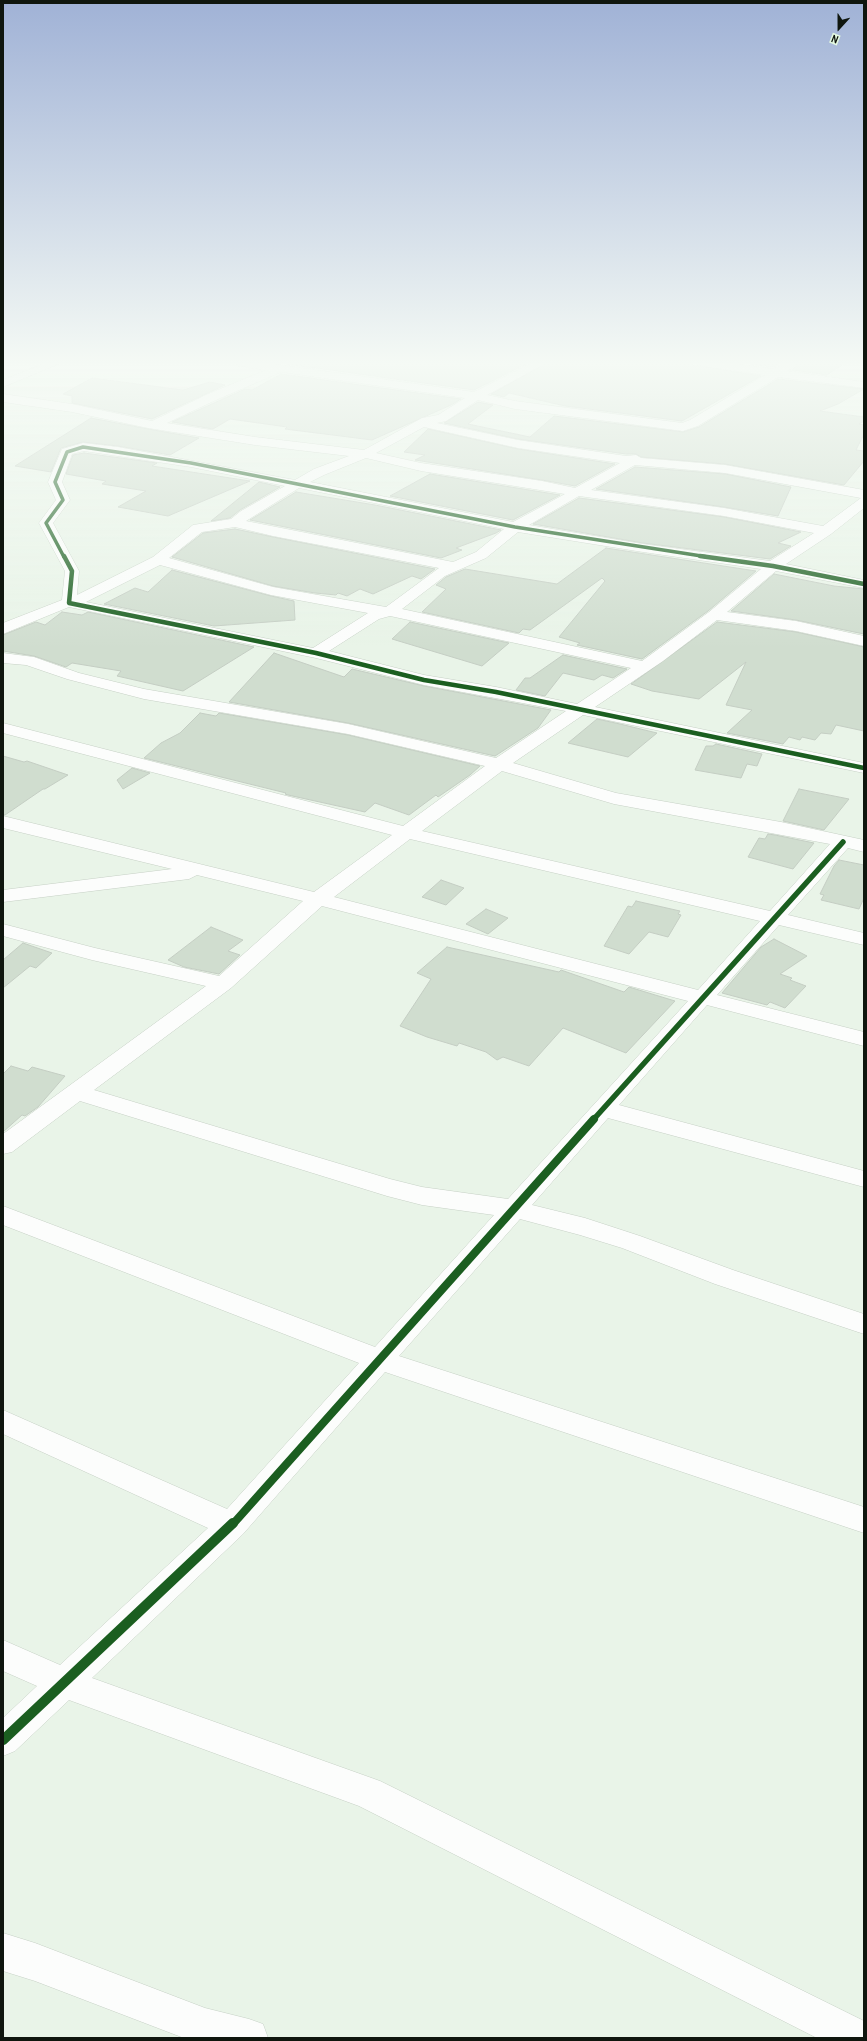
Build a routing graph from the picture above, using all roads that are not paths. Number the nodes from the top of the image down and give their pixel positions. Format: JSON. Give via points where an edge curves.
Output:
{"nodes":[{"id":1,"x":65,"y":458,"type":"edge"},
{"id":2,"x":162,"y":458,"type":"edge"},
{"id":3,"x":355,"y":458,"type":"edge"},
{"id":4,"x":380,"y":458,"type":"edge"},
{"id":5,"x":614,"y":458,"type":"edge"},
{"id":6,"x":636,"y":460,"type":"junction"},
{"id":7,"x":297,"y":484,"type":"junction"},
{"id":8,"x":576,"y":492,"type":"junction"},
{"id":9,"x":864,"y":494,"type":"edge"},
{"id":10,"x":864,"y":501,"type":"edge"},
{"id":11,"x":235,"y":523,"type":"junction"},
{"id":12,"x":515,"y":527,"type":"junction"},
{"id":13,"x":826,"y":531,"type":"junction"},
{"id":14,"x":158,"y":560,"type":"junction"},
{"id":15,"x":773,"y":566,"type":"junction"},
{"id":16,"x":455,"y":567,"type":"junction"},
{"id":17,"x":864,"y":584,"type":"edge"},
{"id":18,"x":69,"y":603,"type":"junction"},
{"id":19,"x":388,"y":612,"type":"junction"},
{"id":20,"x":714,"y":615,"type":"junction"},
{"id":21,"x":3,"y":629,"type":"edge"},
{"id":22,"x":864,"y":641,"type":"edge"},
{"id":23,"x":316,"y":653,"type":"junction"},
{"id":24,"x":3,"y":658,"type":"edge"},
{"id":25,"x":645,"y":666,"type":"junction"},
{"id":26,"x":580,"y":710,"type":"junction"},
{"id":27,"x":3,"y":728,"type":"edge"},
{"id":28,"x":499,"y":764,"type":"junction"},
{"id":29,"x":864,"y":768,"type":"edge"},
{"id":30,"x":3,"y":822,"type":"edge"},
{"id":31,"x":407,"y":832,"type":"junction"},
{"id":32,"x":854,"y":844,"type":"edge"},
{"id":33,"x":204,"y":871,"type":"junction"},
{"id":34,"x":3,"y":896,"type":"edge"},
{"id":35,"x":318,"y":898,"type":"junction"},
{"id":36,"x":776,"y":917,"type":"junction"},
{"id":37,"x":3,"y":930,"type":"edge"},
{"id":38,"x":864,"y":939,"type":"edge"},
{"id":39,"x":223,"y":983,"type":"junction"},
{"id":40,"x":702,"y":998,"type":"junction"},
{"id":41,"x":864,"y":1039,"type":"edge"},
{"id":42,"x":77,"y":1092,"type":"junction"},
{"id":43,"x":604,"y":1109,"type":"junction"},
{"id":44,"x":3,"y":1146,"type":"edge"},
{"id":45,"x":864,"y":1179,"type":"edge"},
{"id":46,"x":515,"y":1209,"type":"junction"},
{"id":47,"x":3,"y":1215,"type":"edge"},
{"id":48,"x":864,"y":1324,"type":"edge"},
{"id":49,"x":380,"y":1360,"type":"junction"},
{"id":50,"x":3,"y":1421,"type":"edge"},
{"id":51,"x":864,"y":1520,"type":"edge"},
{"id":52,"x":232,"y":1525,"type":"junction"},
{"id":53,"x":3,"y":1655,"type":"edge"},
{"id":54,"x":64,"y":1683,"type":"junction"},
{"id":55,"x":3,"y":1740,"type":"edge"},
{"id":56,"x":3,"y":1952,"type":"edge"},
{"id":57,"x":248,"y":2038,"type":"edge"},
{"id":58,"x":858,"y":2038,"type":"edge"}],
"edges":[{"from":1,"to":18,"type":"street","via":[[55,482],[63,500],[46,523],[72,571]]},
{"from":2,"to":7,"type":"street"},
{"from":3,"to":7,"type":"street"},
{"from":4,"to":8,"type":"street","via":[[400,464]]},
{"from":5,"to":6,"type":"street"},
{"from":6,"to":8,"type":"street"},
{"from":6,"to":9,"type":"street","via":[[725,469]]},
{"from":7,"to":11,"type":"street"},
{"from":7,"to":12,"type":"street"},
{"from":8,"to":12,"type":"street"},
{"from":8,"to":13,"type":"street","via":[[724,512]]},
{"from":10,"to":13,"type":"street"},
{"from":11,"to":14,"type":"street","via":[[198,528]]},
{"from":11,"to":16,"type":"street"},
{"from":12,"to":15,"type":"street"},
{"from":12,"to":16,"type":"street","via":[[480,555]]},
{"from":13,"to":15,"type":"street"},
{"from":14,"to":18,"type":"street"},
{"from":14,"to":19,"type":"street","via":[[271,591]]},
{"from":15,"to":17,"type":"street"},
{"from":15,"to":20,"type":"street"},
{"from":16,"to":19,"type":"street","via":[[440,573]]},
{"from":18,"to":21,"type":"street"},
{"from":18,"to":23,"type":"street"},
{"from":19,"to":23,"type":"street","via":[[370,619]]},
{"from":19,"to":25,"type":"street"},
{"from":20,"to":22,"type":"street","via":[[796,626]]},
{"from":20,"to":25,"type":"street"},
{"from":23,"to":26,"type":"street","via":[[424,680]]},
{"from":24,"to":28,"type":"street","via":[[28,660],[73,676],[144,694],[348,729]]},
{"from":25,"to":26,"type":"street"},
{"from":26,"to":28,"type":"street"},
{"from":26,"to":29,"type":"street"},
{"from":27,"to":31,"type":"street"},
{"from":28,"to":31,"type":"street"},
{"from":28,"to":32,"type":"street","via":[[614,798],[782,828]]},
{"from":30,"to":33,"type":"street"},
{"from":31,"to":35,"type":"street"},
{"from":31,"to":36,"type":"street"},
{"from":32,"to":36,"type":"street"},
{"from":33,"to":34,"type":"street"},
{"from":33,"to":35,"type":"street"},
{"from":35,"to":39,"type":"street"},
{"from":35,"to":40,"type":"street"},
{"from":36,"to":38,"type":"street"},
{"from":36,"to":40,"type":"street"},
{"from":37,"to":39,"type":"street","via":[[92,954]]},
{"from":39,"to":42,"type":"street"},
{"from":40,"to":41,"type":"street"},
{"from":40,"to":43,"type":"street"},
{"from":42,"to":44,"type":"street"},
{"from":42,"to":46,"type":"street","via":[[386,1187],[422,1196]]},
{"from":43,"to":45,"type":"street"},
{"from":43,"to":46,"type":"street"},
{"from":46,"to":48,"type":"street","via":[[631,1242],[724,1277]]},
{"from":46,"to":49,"type":"street"},
{"from":47,"to":49,"type":"street"},
{"from":49,"to":51,"type":"street"},
{"from":49,"to":52,"type":"street"},
{"from":50,"to":52,"type":"street"},
{"from":52,"to":54,"type":"street"},
{"from":53,"to":54,"type":"street"},
{"from":54,"to":55,"type":"street"},
{"from":54,"to":58,"type":"street","via":[[368,1793]]},
{"from":56,"to":57,"type":"street","via":[[204,2027]]}]}
